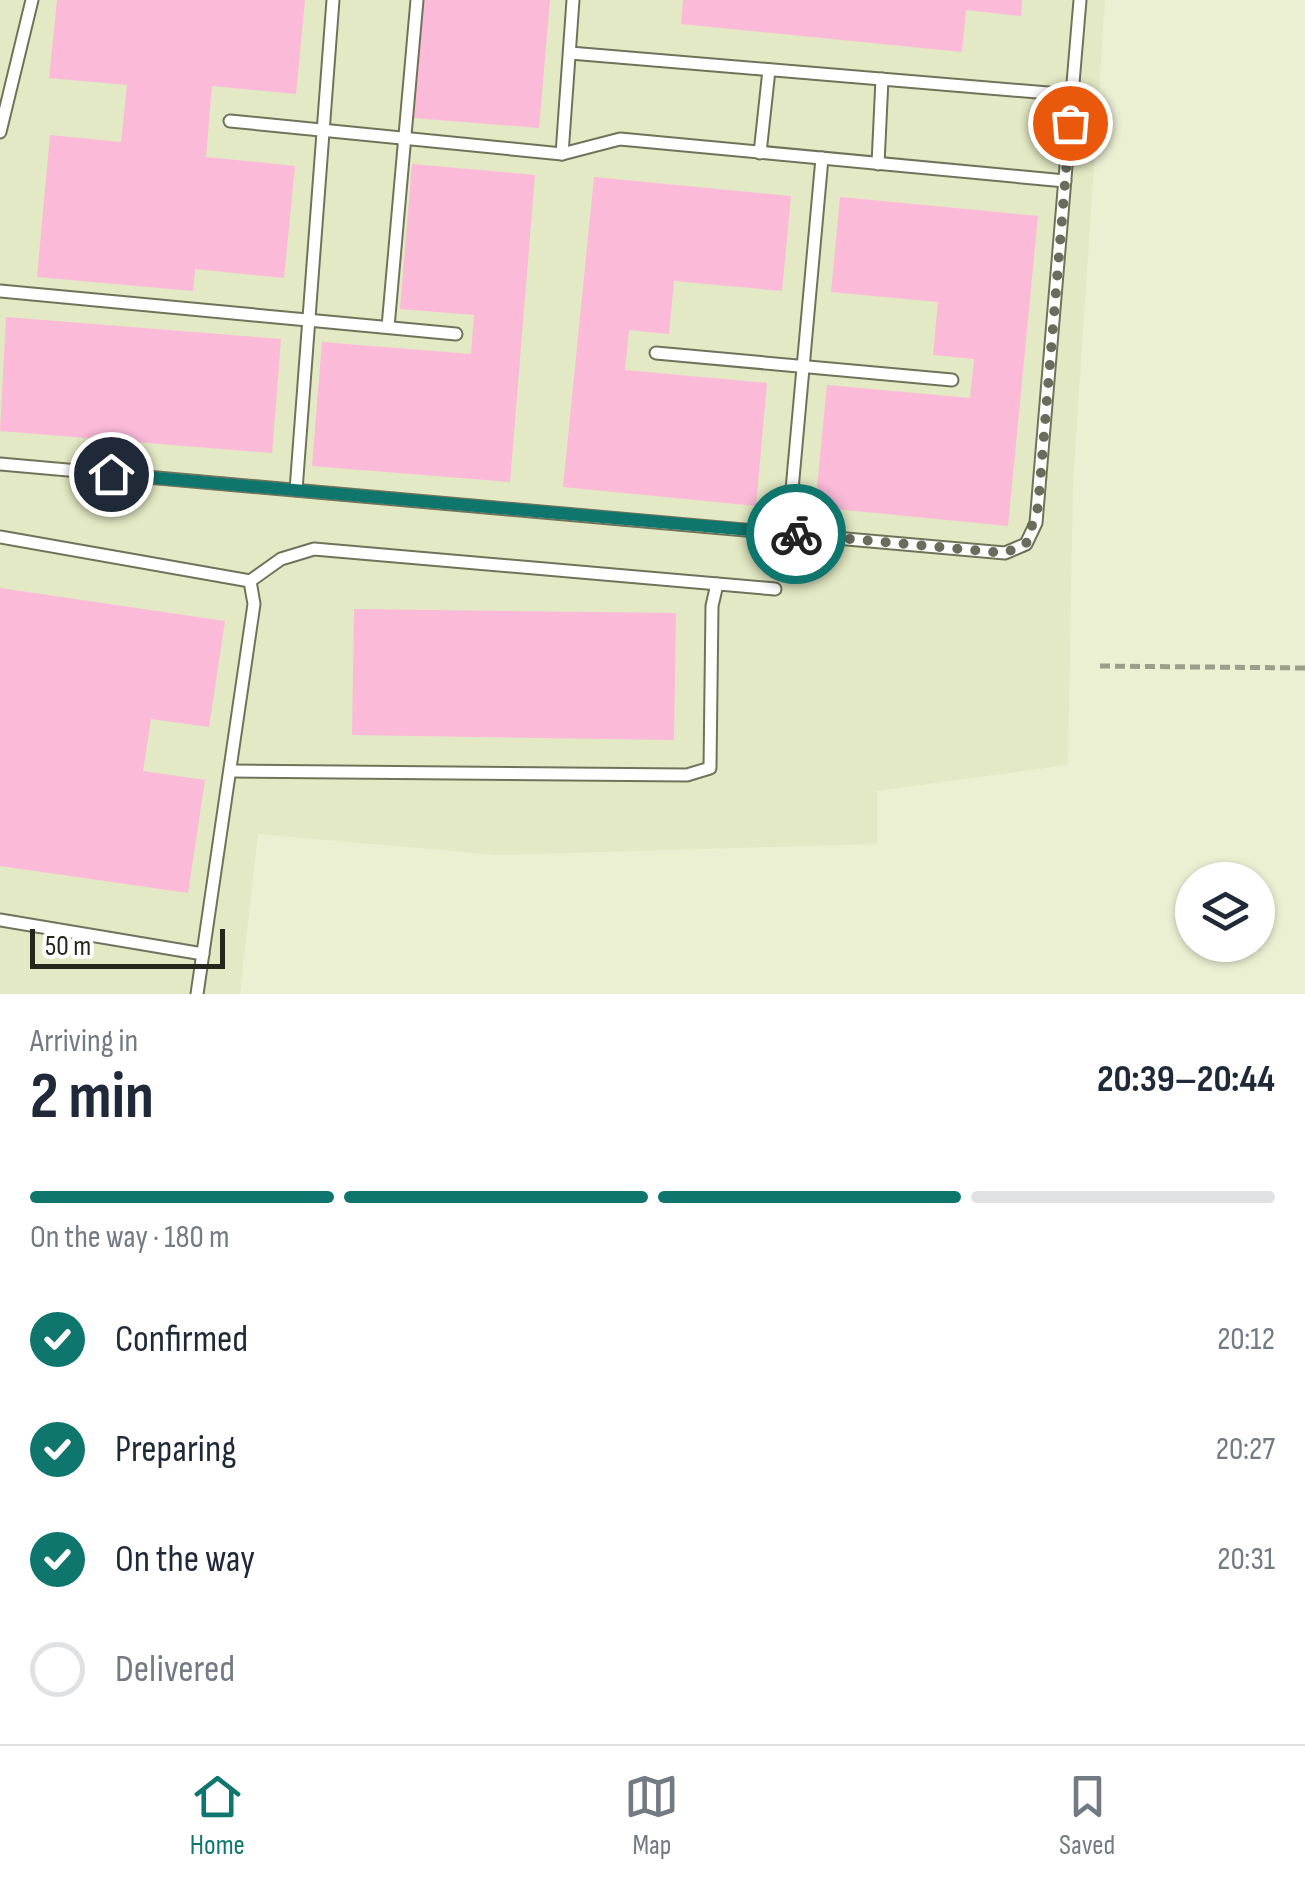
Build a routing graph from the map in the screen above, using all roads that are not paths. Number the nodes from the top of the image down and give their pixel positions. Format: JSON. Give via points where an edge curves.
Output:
{"nodes":[{"id":1,"x":32,"y":0,"type":"edge"},
{"id":2,"x":333,"y":0,"type":"edge"},
{"id":3,"x":417,"y":0,"type":"edge"},
{"id":4,"x":573,"y":0,"type":"edge"},
{"id":5,"x":1080,"y":0,"type":"edge"},
{"id":6,"x":570,"y":54,"type":"junction"},
{"id":7,"x":769,"y":70,"type":"junction"},
{"id":8,"x":882,"y":80,"type":"junction"},
{"id":9,"x":1072,"y":95,"type":"junction"},
{"id":10,"x":230,"y":121,"type":"dead end"},
{"id":11,"x":322,"y":130,"type":"junction"},
{"id":12,"x":0,"y":132,"type":"edge"},
{"id":13,"x":405,"y":138,"type":"junction"},
{"id":14,"x":760,"y":153,"type":"junction"},
{"id":15,"x":562,"y":154,"type":"junction"},
{"id":16,"x":822,"y":158,"type":"junction"},
{"id":17,"x":878,"y":164,"type":"junction"},
{"id":18,"x":1065,"y":181,"type":"junction"},
{"id":19,"x":0,"y":292,"type":"edge"},
{"id":20,"x":308,"y":320,"type":"junction"},
{"id":21,"x":388,"y":328,"type":"junction"},
{"id":22,"x":456,"y":334,"type":"dead end"},
{"id":23,"x":656,"y":354,"type":"dead end"},
{"id":24,"x":803,"y":366,"type":"junction"},
{"id":25,"x":952,"y":380,"type":"dead end"},
{"id":26,"x":0,"y":464,"type":"edge"},
{"id":27,"x":296,"y":490,"type":"junction"},
{"id":28,"x":788,"y":534,"type":"junction"},
{"id":29,"x":0,"y":537,"type":"edge"},
{"id":30,"x":250,"y":581,"type":"junction"},
{"id":31,"x":717,"y":584,"type":"junction"},
{"id":32,"x":776,"y":589,"type":"dead end"},
{"id":33,"x":230,"y":771,"type":"junction"},
{"id":34,"x":0,"y":920,"type":"edge"},
{"id":35,"x":202,"y":954,"type":"junction"},
{"id":36,"x":196,"y":994,"type":"edge"}],
"edges":[{"from":1,"to":12,"type":"lane"},
{"from":2,"to":11,"type":"lane"},
{"from":3,"to":13,"type":"lane"},
{"from":4,"to":6,"type":"lane"},
{"from":5,"to":9,"type":"lane"},
{"from":6,"to":7,"type":"lane"},
{"from":6,"to":15,"type":"lane"},
{"from":7,"to":8,"type":"lane"},
{"from":7,"to":14,"type":"lane"},
{"from":8,"to":9,"type":"lane"},
{"from":8,"to":17,"type":"lane"},
{"from":9,"to":18,"type":"lane"},
{"from":10,"to":11,"type":"lane"},
{"from":11,"to":13,"type":"lane"},
{"from":11,"to":20,"type":"lane"},
{"from":13,"to":15,"type":"lane"},
{"from":13,"to":21,"type":"lane"},
{"from":14,"to":15,"type":"lane","via":[[620,139]]},
{"from":14,"to":16,"type":"lane"},
{"from":16,"to":17,"type":"lane"},
{"from":16,"to":24,"type":"lane"},
{"from":17,"to":18,"type":"lane"},
{"from":18,"to":28,"type":"lane","via":[[1038,507],[1026,544],[1005,553]]},
{"from":19,"to":20,"type":"lane"},
{"from":20,"to":21,"type":"lane"},
{"from":20,"to":27,"type":"lane"},
{"from":21,"to":22,"type":"lane"},
{"from":23,"to":24,"type":"lane"},
{"from":24,"to":25,"type":"lane"},
{"from":24,"to":28,"type":"lane"},
{"from":26,"to":27,"type":"lane"},
{"from":27,"to":28,"type":"lane"},
{"from":29,"to":30,"type":"lane"},
{"from":30,"to":31,"type":"lane","via":[[280,558],[314,549]]},
{"from":30,"to":33,"type":"lane","via":[[254,604]]},
{"from":31,"to":32,"type":"lane"},
{"from":31,"to":33,"type":"lane","via":[[710,768],[688,775]]},
{"from":33,"to":35,"type":"lane"},
{"from":34,"to":35,"type":"lane"},
{"from":35,"to":36,"type":"lane"}]}
